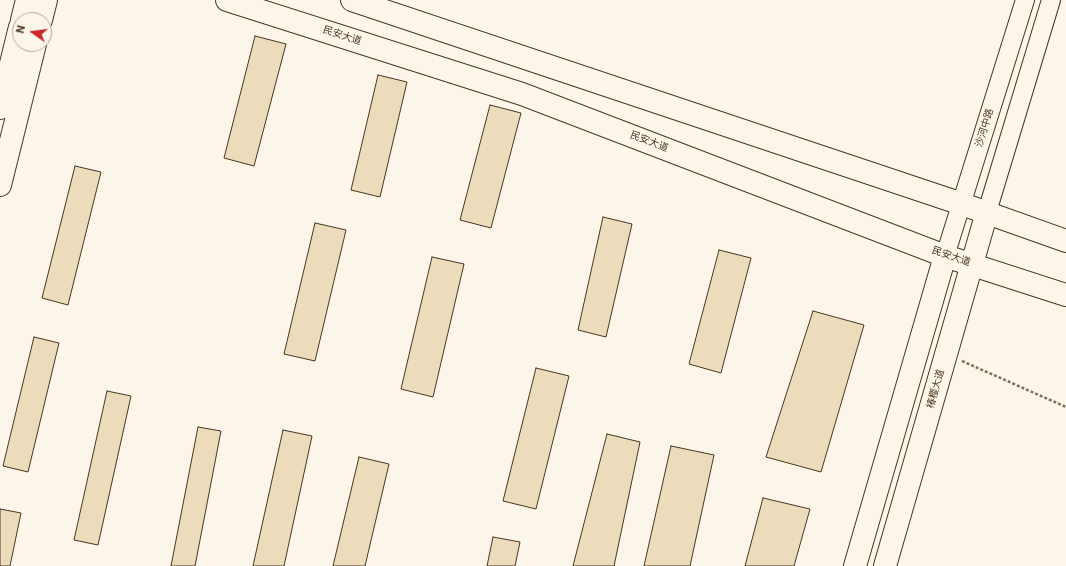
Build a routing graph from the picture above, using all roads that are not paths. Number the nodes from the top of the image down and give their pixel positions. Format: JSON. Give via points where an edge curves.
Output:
{"nodes":[{"id":1,"x":27,"y":0,"type":"edge"},
{"id":2,"x":46,"y":0,"type":"edge"},
{"id":3,"x":228,"y":0,"type":"edge"},
{"id":4,"x":352,"y":0,"type":"edge"},
{"id":5,"x":1025,"y":0,"type":"edge"},
{"id":6,"x":1051,"y":0,"type":"edge"},
{"id":7,"x":24,"y":12,"type":"edge"},
{"id":8,"x":43,"y":12,"type":"edge"},
{"id":9,"x":14,"y":52,"type":"edge"},
{"id":10,"x":33,"y":52,"type":"edge"},
{"id":11,"x":0,"y":108,"type":"edge"},
{"id":12,"x":0,"y":185,"type":"edge"},
{"id":13,"x":962,"y":204,"type":"junction"},
{"id":14,"x":988,"y":212,"type":"junction"},
{"id":15,"x":1066,"y":241,"type":"edge"},
{"id":16,"x":945,"y":256,"type":"junction"},
{"id":17,"x":972,"y":265,"type":"junction"},
{"id":18,"x":1066,"y":295,"type":"edge"},
{"id":19,"x":855,"y":566,"type":"edge"},
{"id":20,"x":885,"y":566,"type":"edge"}],
"edges":[{"from":1,"to":7,"type":"main road"},
{"from":2,"to":8,"type":"main road"},
{"from":3,"to":16,"type":"main road","name":"民安大道","via":[[522,94]]},
{"from":4,"to":13,"type":"main road"},
{"from":5,"to":13,"type":"street","name":"沙河中路"},
{"from":6,"to":14,"type":"street"},
{"from":9,"to":11,"type":"main road"},
{"from":10,"to":12,"type":"main road"},
{"from":13,"to":14,"type":"main road"},
{"from":13,"to":16,"type":"street","name":"沙河中路"},
{"from":14,"to":15,"type":"main road"},
{"from":14,"to":17,"type":"main road","name":"椿樱大道"},
{"from":16,"to":17,"type":"main road","name":"民安大道"},
{"from":16,"to":19,"type":"main road"},
{"from":17,"to":18,"type":"main road","name":"民安大道"},
{"from":17,"to":20,"type":"main road","name":"椿樱大道"}]}
